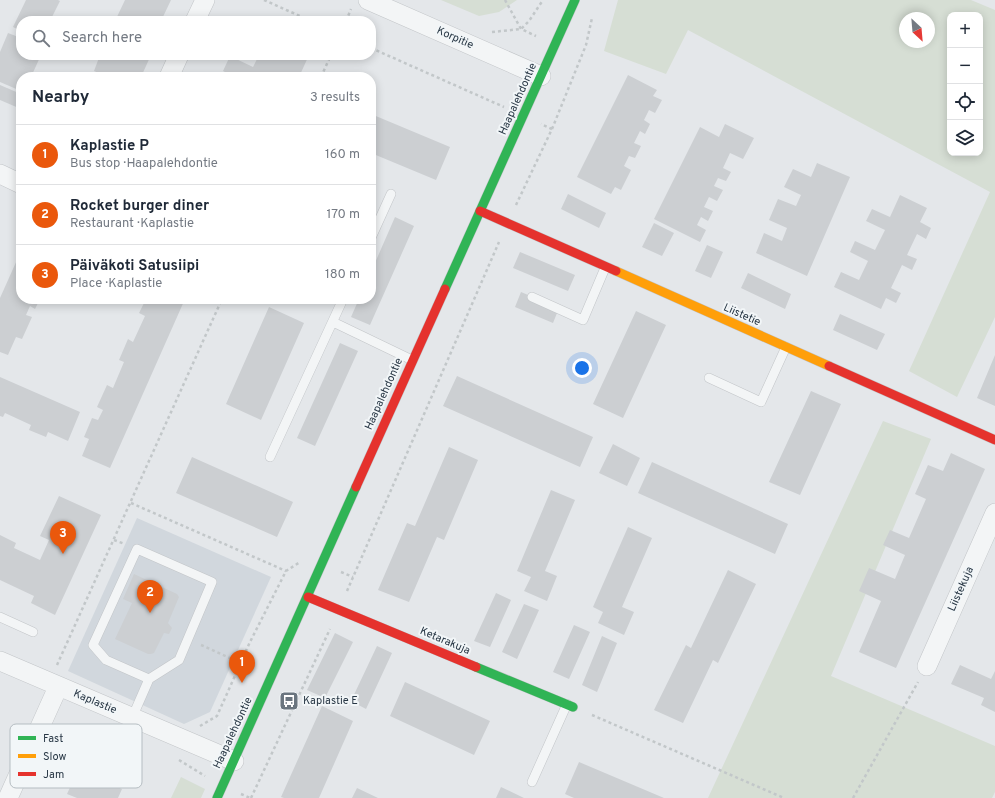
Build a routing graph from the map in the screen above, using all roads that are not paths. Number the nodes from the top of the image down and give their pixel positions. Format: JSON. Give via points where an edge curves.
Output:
{"nodes":[{"id":1,"x":205,"y":0,"type":"edge"},
{"id":2,"x":368,"y":0,"type":"edge"},
{"id":3,"x":575,"y":0,"type":"edge"},
{"id":4,"x":197,"y":16,"type":"edge"},
{"id":5,"x":177,"y":60,"type":"edge"},
{"id":6,"x":171,"y":72,"type":"edge"},
{"id":7,"x":541,"y":76,"type":"junction"},
{"id":8,"x":0,"y":174,"type":"edge"},
{"id":9,"x":16,"y":182,"type":"edge"},
{"id":10,"x":391,"y":194,"type":"dead end"},
{"id":11,"x":480,"y":211,"type":"junction"},
{"id":12,"x":376,"y":227,"type":"edge"},
{"id":13,"x":605,"y":268,"type":"junction"},
{"id":14,"x":532,"y":297,"type":"dead end"},
{"id":15,"x":341,"y":304,"type":"edge"},
{"id":16,"x":332,"y":322,"type":"junction"},
{"id":17,"x":786,"y":348,"type":"junction"},
{"id":18,"x":412,"y":360,"type":"junction"},
{"id":19,"x":709,"y":378,"type":"dead end"},
{"id":20,"x":995,"y":440,"type":"edge"},
{"id":21,"x":270,"y":457,"type":"dead end"},
{"id":22,"x":995,"y":513,"type":"edge"},
{"id":23,"x":308,"y":597,"type":"junction"},
{"id":24,"x":0,"y":617,"type":"edge"},
{"id":25,"x":33,"y":632,"type":"dead end"},
{"id":26,"x":0,"y":661,"type":"edge"},
{"id":27,"x":927,"y":666,"type":"road end"},
{"id":28,"x":149,"y":679,"type":"junction"},
{"id":29,"x":54,"y":685,"type":"junction"},
{"id":30,"x":570,"y":706,"type":"joint"},
{"id":31,"x":132,"y":718,"type":"junction"},
{"id":32,"x":38,"y":724,"type":"edge"},
{"id":33,"x":234,"y":761,"type":"junction"},
{"id":34,"x":532,"y":782,"type":"dead end"},
{"id":35,"x":12,"y":788,"type":"edge"},
{"id":36,"x":8,"y":798,"type":"edge"},
{"id":37,"x":217,"y":798,"type":"edge"}],
"edges":[{"from":1,"to":4,"type":"street"},
{"from":2,"to":7,"type":"street","name":"Korpitie"},
{"from":3,"to":7,"type":"street","name":"Haapalehdontie"},
{"from":5,"to":6,"type":"street"},
{"from":7,"to":11,"type":"street","name":"Haapalehdontie"},
{"from":8,"to":9,"type":"street"},
{"from":10,"to":12,"type":"lane"},
{"from":11,"to":13,"type":"street","name":"Liistetie"},
{"from":11,"to":18,"type":"street","name":"Haapalehdontie"},
{"from":13,"to":14,"type":"lane","via":[[583,320]]},
{"from":13,"to":17,"type":"street","name":"Liistetie"},
{"from":15,"to":16,"type":"lane"},
{"from":16,"to":18,"type":"lane"},
{"from":16,"to":21,"type":"lane"},
{"from":17,"to":19,"type":"lane","via":[[761,402]]},
{"from":17,"to":20,"type":"street","name":"Liistetie"},
{"from":18,"to":23,"type":"street","name":"Haapalehdontie"},
{"from":22,"to":27,"type":"street","name":"Liistekuja"},
{"from":23,"to":30,"type":"street","name":"Ketarakuja"},
{"from":23,"to":33,"type":"street","name":"Haapalehdontie"},
{"from":24,"to":25,"type":"lane"},
{"from":26,"to":29,"type":"street","name":"Kaplastie"},
{"from":28,"to":28,"type":"lane","via":[[179,660],[212,582],[137,549],[93,645],[106,660]]},
{"from":28,"to":31,"type":"lane"},
{"from":29,"to":31,"type":"street","name":"Kaplastie"},
{"from":29,"to":32,"type":"street"},
{"from":30,"to":34,"type":"lane"},
{"from":31,"to":33,"type":"street","name":"Kaplastie"},
{"from":33,"to":37,"type":"street","name":"Haapalehdontie"},
{"from":35,"to":36,"type":"street"}]}
